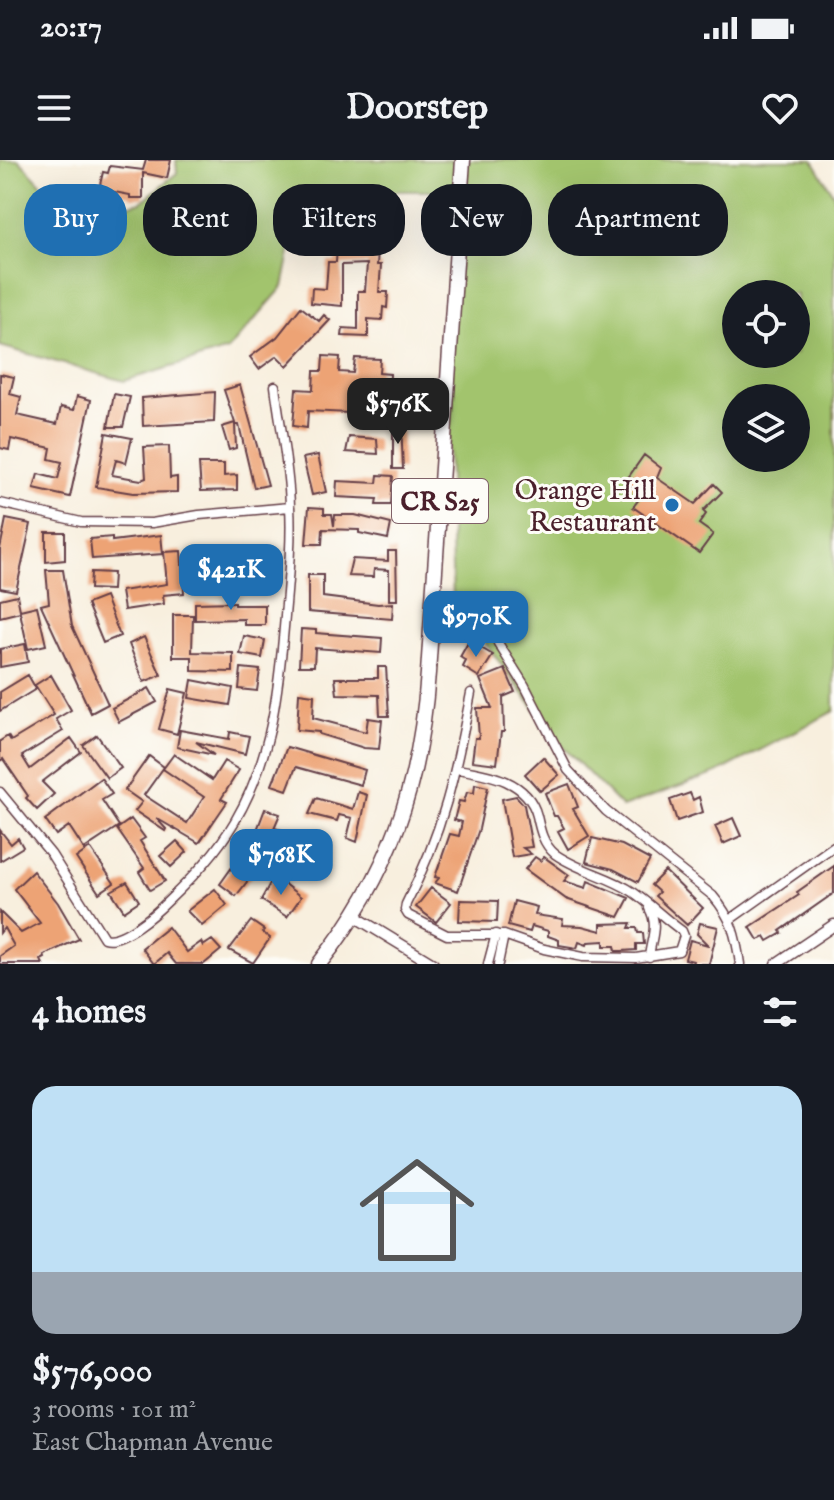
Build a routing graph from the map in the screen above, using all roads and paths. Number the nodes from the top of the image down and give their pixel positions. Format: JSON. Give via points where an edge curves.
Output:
{"nodes":[{"id":1,"x":463,"y":160,"type":"edge"},
{"id":2,"x":275,"y":386,"type":"dead end"},
{"id":3,"x":0,"y":503,"type":"edge"},
{"id":4,"x":290,"y":507,"type":"junction"},
{"id":5,"x":498,"y":643,"type":"dead end"},
{"id":6,"x":471,"y":693,"type":"dead end"},
{"id":7,"x":457,"y":769,"type":"junction"},
{"id":8,"x":0,"y":792,"type":"edge"},
{"id":9,"x":834,"y":846,"type":"edge"},
{"id":10,"x":646,"y":903,"type":"junction"},
{"id":11,"x":354,"y":916,"type":"junction"},
{"id":12,"x":731,"y":919,"type":"junction"},
{"id":13,"x":834,"y":925,"type":"edge"},
{"id":14,"x":500,"y":934,"type":"junction"},
{"id":15,"x":649,"y":957,"type":"junction"},
{"id":16,"x":319,"y":964,"type":"edge"},
{"id":17,"x":433,"y":964,"type":"edge"},
{"id":18,"x":488,"y":964,"type":"edge"},
{"id":19,"x":498,"y":964,"type":"edge"},
{"id":20,"x":740,"y":964,"type":"edge"},
{"id":21,"x":776,"y":964,"type":"edge"}],
"edges":[{"from":1,"to":11,"type":"main road","number":"CR S25","via":[[425,715],[406,805],[384,863]]},
{"from":2,"to":4,"type":"street"},
{"from":3,"to":4,"type":"street","via":[[81,522],[152,523]]},
{"from":4,"to":8,"type":"street","via":[[272,727],[236,819],[206,865],[155,912],[119,939],[108,940],[51,854]]},
{"from":5,"to":12,"type":"street","via":[[568,770],[606,811],[713,896]]},
{"from":6,"to":7,"type":"street"},
{"from":7,"to":10,"type":"street","via":[[519,788],[532,802],[543,839],[554,852]]},
{"from":7,"to":14,"type":"street","via":[[439,831],[405,910],[447,935]]},
{"from":9,"to":12,"type":"street"},
{"from":10,"to":15,"type":"street","via":[[655,931]]},
{"from":10,"to":15,"type":"street","via":[[684,936],[679,951]]},
{"from":11,"to":16,"type":"main road","number":"CR S25"},
{"from":11,"to":17,"type":"street"},
{"from":12,"to":20,"type":"street"},
{"from":13,"to":21,"type":"street"},
{"from":14,"to":15,"type":"street","via":[[565,954]]},
{"from":14,"to":18,"type":"street"},
{"from":14,"to":19,"type":"street"}]}
